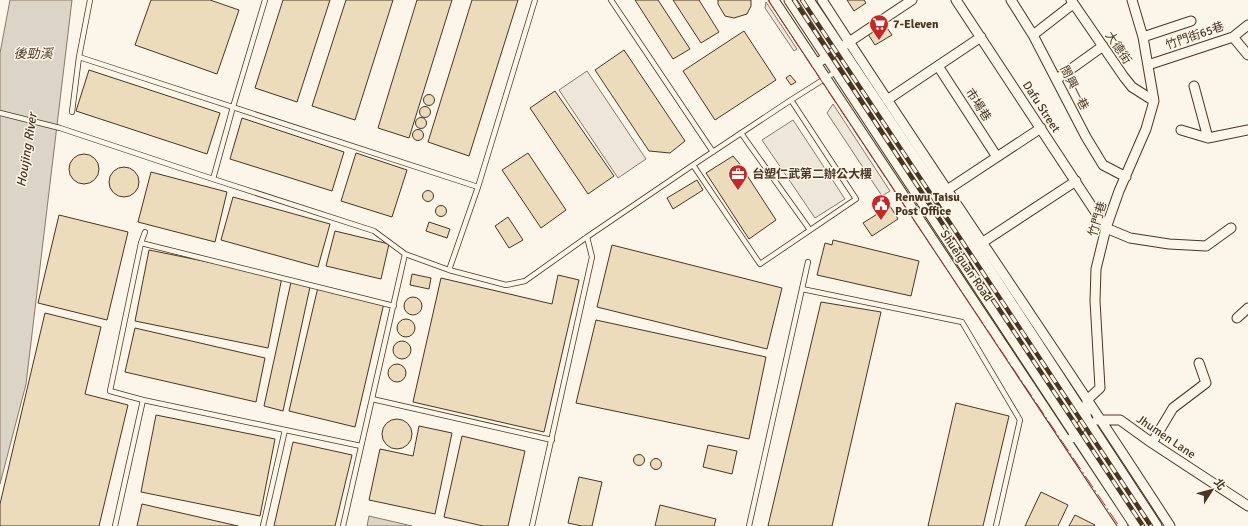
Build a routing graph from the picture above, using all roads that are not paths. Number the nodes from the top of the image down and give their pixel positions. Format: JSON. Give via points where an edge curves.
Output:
{"nodes":[{"id":1,"x":90,"y":0,"type":"edge"},
{"id":2,"x":265,"y":0,"type":"edge"},
{"id":3,"x":535,"y":0,"type":"edge"},
{"id":4,"x":611,"y":0,"type":"edge"},
{"id":5,"x":774,"y":0,"type":"edge"},
{"id":6,"x":790,"y":0,"type":"edge"},
{"id":7,"x":808,"y":0,"type":"edge"},
{"id":8,"x":822,"y":0,"type":"edge"},
{"id":9,"x":912,"y":0,"type":"edge"},
{"id":10,"x":956,"y":0,"type":"edge"},
{"id":11,"x":1011,"y":0,"type":"edge"},
{"id":12,"x":1132,"y":0,"type":"edge"},
{"id":13,"x":1072,"y":2,"type":"edge"},
{"id":14,"x":1192,"y":21,"type":"dead end"},
{"id":15,"x":1248,"y":25,"type":"edge"},
{"id":16,"x":1033,"y":35,"type":"junction"},
{"id":17,"x":1233,"y":36,"type":"junction"},
{"id":18,"x":981,"y":37,"type":"junction"},
{"id":19,"x":1143,"y":37,"type":"junction"},
{"id":20,"x":844,"y":46,"type":"junction"},
{"id":21,"x":1103,"y":46,"type":"junction"},
{"id":22,"x":1248,"y":55,"type":"edge"},
{"id":23,"x":827,"y":56,"type":"junction"},
{"id":24,"x":79,"y":57,"type":"junction"},
{"id":25,"x":816,"y":64,"type":"junction"},
{"id":26,"x":1148,"y":65,"type":"junction"},
{"id":27,"x":938,"y":66,"type":"junction"},
{"id":28,"x":836,"y":70,"type":"junction"},
{"id":29,"x":825,"y":78,"type":"junction"},
{"id":30,"x":1057,"y":79,"type":"junction"},
{"id":31,"x":1194,"y":86,"type":"dead end"},
{"id":32,"x":791,"y":100,"type":"junction"},
{"id":33,"x":888,"y":100,"type":"junction"},
{"id":34,"x":1154,"y":101,"type":"junction"},
{"id":35,"x":233,"y":107,"type":"junction"},
{"id":36,"x":72,"y":112,"type":"dead end"},
{"id":37,"x":0,"y":114,"type":"edge"},
{"id":38,"x":1041,"y":128,"type":"junction"},
{"id":39,"x":1181,"y":130,"type":"dead end"},
{"id":40,"x":1248,"y":130,"type":"edge"},
{"id":41,"x":741,"y":133,"type":"junction"},
{"id":42,"x":1208,"y":138,"type":"junction"},
{"id":43,"x":713,"y":152,"type":"junction"},
{"id":44,"x":997,"y":157,"type":"junction"},
{"id":45,"x":693,"y":165,"type":"junction"},
{"id":46,"x":1126,"y":176,"type":"junction"},
{"id":47,"x":213,"y":179,"type":"junction"},
{"id":48,"x":1076,"y":181,"type":"junction"},
{"id":49,"x":478,"y":188,"type":"junction"},
{"id":50,"x":947,"y":190,"type":"junction"},
{"id":51,"x":1106,"y":228,"type":"junction"},
{"id":52,"x":1230,"y":228,"type":"dead end"},
{"id":53,"x":810,"y":230,"type":"junction"},
{"id":54,"x":145,"y":232,"type":"dead end"},
{"id":55,"x":587,"y":237,"type":"junction"},
{"id":56,"x":141,"y":243,"type":"junction"},
{"id":57,"x":978,"y":245,"type":"junction"},
{"id":58,"x":405,"y":254,"type":"junction"},
{"id":59,"x":808,"y":262,"type":"dead end"},
{"id":60,"x":449,"y":270,"type":"junction"},
{"id":61,"x":802,"y":289,"type":"junction"},
{"id":62,"x":394,"y":306,"type":"junction"},
{"id":63,"x":1248,"y":308,"type":"edge"},
{"id":64,"x":1236,"y":318,"type":"dead end"},
{"id":65,"x":1199,"y":363,"type":"dead end"},
{"id":66,"x":372,"y":399,"type":"junction"},
{"id":67,"x":143,"y":400,"type":"junction"},
{"id":68,"x":1087,"y":400,"type":"junction"},
{"id":69,"x":1086,"y":418,"type":"junction"},
{"id":70,"x":1101,"y":421,"type":"junction"},
{"id":71,"x":285,"y":430,"type":"junction"},
{"id":72,"x":1072,"y":439,"type":"junction"},
{"id":73,"x":552,"y":440,"type":"junction"},
{"id":74,"x":1152,"y":443,"type":"junction"},
{"id":75,"x":361,"y":446,"type":"junction"},
{"id":76,"x":1248,"y":506,"type":"edge"},
{"id":77,"x":115,"y":526,"type":"edge"},
{"id":78,"x":263,"y":526,"type":"edge"},
{"id":79,"x":343,"y":526,"type":"edge"},
{"id":80,"x":532,"y":526,"type":"edge"},
{"id":81,"x":749,"y":526,"type":"edge"},
{"id":82,"x":996,"y":526,"type":"edge"},
{"id":83,"x":1123,"y":526,"type":"edge"},
{"id":84,"x":1136,"y":526,"type":"edge"},
{"id":85,"x":1156,"y":526,"type":"edge"},
{"id":86,"x":1170,"y":526,"type":"edge"}],
"edges":[{"from":1,"to":24,"type":"lane"},
{"from":2,"to":35,"type":"lane"},
{"from":3,"to":49,"type":"lane"},
{"from":4,"to":43,"type":"lane"},
{"from":5,"to":25,"type":"street","name":"Shueiguan Road"},
{"from":6,"to":23,"type":"street","name":"Shueiguan Road"},
{"from":7,"to":20,"type":"street","name":"Shueiguan Road"},
{"from":8,"to":20,"type":"street","name":"Shueiguan Road"},
{"from":9,"to":20,"type":"street"},
{"from":10,"to":18,"type":"street","name":"Dafu Street"},
{"from":11,"to":16,"type":"street","name":"閤興一巷"},
{"from":12,"to":19,"type":"street","name":"竹門巷"},
{"from":13,"to":16,"type":"street"},
{"from":13,"to":21,"type":"street","name":"大德街"},
{"from":14,"to":19,"type":"street"},
{"from":15,"to":17,"type":"street","name":"竹門街65巷"},
{"from":16,"to":30,"type":"street","name":"閤興一巷"},
{"from":17,"to":22,"type":"street"},
{"from":17,"to":26,"type":"street","name":"竹門街65巷"},
{"from":18,"to":27,"type":"street"},
{"from":18,"to":38,"type":"street","name":"Dafu Street"},
{"from":19,"to":26,"type":"street","name":"竹門巷"},
{"from":20,"to":23,"type":"street"},
{"from":20,"to":33,"type":"street","name":"Shueiguan Road"},
{"from":20,"to":57,"type":"street","name":"Shueiguan Road"},
{"from":21,"to":30,"type":"street"},
{"from":21,"to":34,"type":"street","name":"大德街","via":[[1132,87]]},
{"from":23,"to":25,"type":"street"},
{"from":23,"to":28,"type":"street","name":"Shueiguan Road"},
{"from":24,"to":35,"type":"lane"},
{"from":24,"to":36,"type":"lane"},
{"from":25,"to":29,"type":"street","name":"Shueiguan Road"},
{"from":26,"to":34,"type":"street","name":"竹門巷"},
{"from":27,"to":33,"type":"street"},
{"from":27,"to":44,"type":"street","name":"市場巷"},
{"from":28,"to":29,"type":"lane"},
{"from":28,"to":72,"type":"street","name":"Shueiguan Road"},
{"from":29,"to":32,"type":"lane"},
{"from":29,"to":72,"type":"street","name":"Shueiguan Road"},
{"from":30,"to":46,"type":"street","name":"閤興一巷","via":[[1103,166]]},
{"from":31,"to":42,"type":"street"},
{"from":32,"to":41,"type":"lane"},
{"from":32,"to":53,"type":"lane","via":[[856,199]]},
{"from":33,"to":50,"type":"street","name":"Shueiguan Road"},
{"from":34,"to":46,"type":"street","name":"竹門巷","via":[[1146,129]]},
{"from":35,"to":47,"type":"lane"},
{"from":35,"to":49,"type":"lane"},
{"from":37,"to":47,"type":"lane","via":[[60,128]]},
{"from":38,"to":44,"type":"street"},
{"from":38,"to":48,"type":"street","name":"Dafu Street"},
{"from":39,"to":42,"type":"street"},
{"from":40,"to":42,"type":"street"},
{"from":41,"to":43,"type":"lane"},
{"from":41,"to":53,"type":"lane"},
{"from":43,"to":45,"type":"lane"},
{"from":44,"to":50,"type":"street"},
{"from":45,"to":53,"type":"lane","via":[[760,264]]},
{"from":45,"to":55,"type":"lane"},
{"from":46,"to":51,"type":"street","name":"竹門巷"},
{"from":47,"to":58,"type":"lane","via":[[374,231]]},
{"from":48,"to":51,"type":"street","name":"Dafu Street"},
{"from":48,"to":57,"type":"street"},
{"from":49,"to":60,"type":"lane"},
{"from":50,"to":57,"type":"street","name":"Shueiguan Road"},
{"from":51,"to":52,"type":"street","via":[[1130,238],[1206,246]]},
{"from":51,"to":68,"type":"street","name":"竹門巷","via":[[1096,269],[1095,301],[1100,388]]},
{"from":54,"to":56,"type":"lane"},
{"from":55,"to":60,"type":"lane","via":[[525,281],[506,285]]},
{"from":55,"to":73,"type":"lane","via":[[592,257]]},
{"from":56,"to":62,"type":"lane"},
{"from":56,"to":67,"type":"lane","via":[[110,391]]},
{"from":57,"to":68,"type":"street","name":"Shueiguan Road"},
{"from":57,"to":69,"type":"street","name":"Shueiguan Road"},
{"from":58,"to":60,"type":"lane"},
{"from":58,"to":62,"type":"lane"},
{"from":59,"to":61,"type":"lane"},
{"from":61,"to":81,"type":"lane"},
{"from":61,"to":82,"type":"lane","via":[[962,322],[1020,420]]},
{"from":62,"to":66,"type":"lane"},
{"from":63,"to":64,"type":"street"},
{"from":65,"to":74,"type":"street","via":[[1206,383],[1173,408]]},
{"from":66,"to":73,"type":"lane"},
{"from":66,"to":75,"type":"lane"},
{"from":67,"to":71,"type":"lane"},
{"from":67,"to":77,"type":"lane"},
{"from":68,"to":69,"type":"street"},
{"from":68,"to":70,"type":"street","name":"Shueiguan Road"},
{"from":69,"to":70,"type":"street","name":"Jhumen Lane"},
{"from":69,"to":72,"type":"street"},
{"from":69,"to":85,"type":"street","name":"Shueiguan Road"},
{"from":70,"to":74,"type":"street","name":"Jhumen Lane","via":[[1120,420]]},
{"from":70,"to":86,"type":"street","name":"Shueiguan Road"},
{"from":71,"to":75,"type":"lane"},
{"from":71,"to":78,"type":"lane"},
{"from":72,"to":83,"type":"street","name":"Shueiguan Road"},
{"from":72,"to":84,"type":"street","name":"Shueiguan Road"},
{"from":73,"to":80,"type":"lane"},
{"from":74,"to":76,"type":"street","name":"Jhumen Lane"},
{"from":75,"to":79,"type":"lane"}]}
